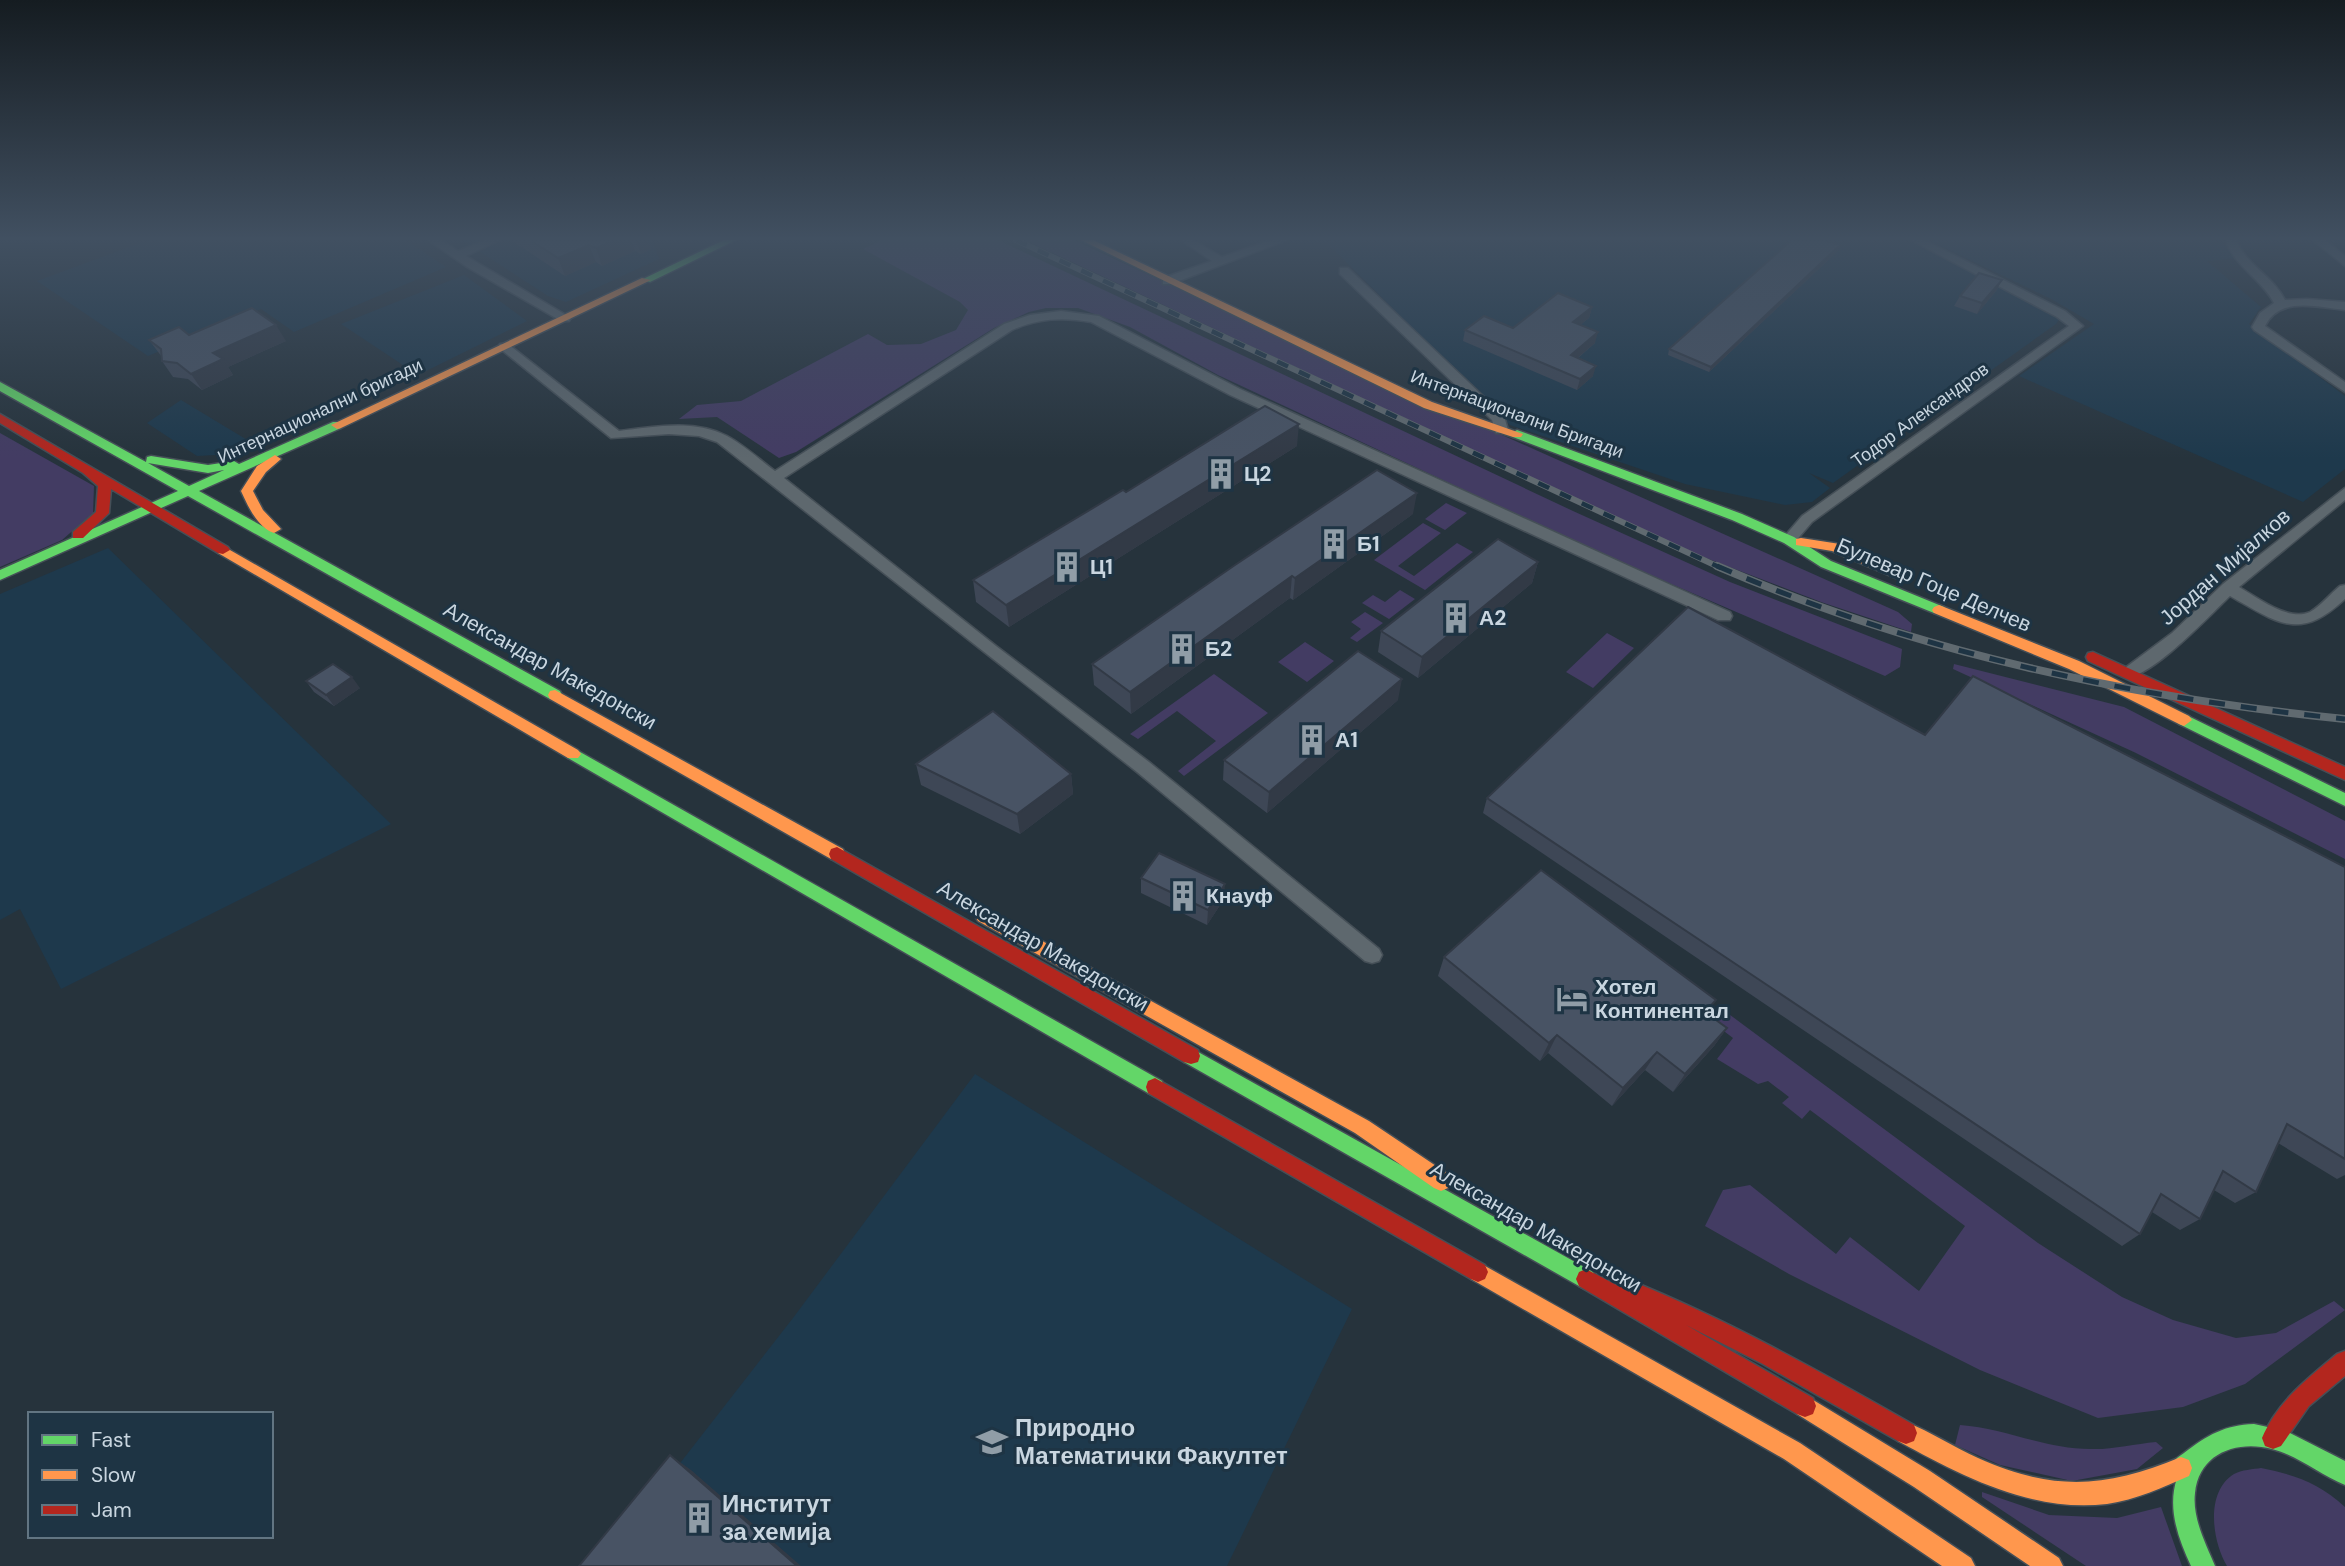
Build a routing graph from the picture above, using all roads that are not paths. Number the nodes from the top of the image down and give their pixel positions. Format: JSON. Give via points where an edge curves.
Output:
{"nodes":[{"id":1,"x":556,"y":313,"type":"edge"},
{"id":2,"x":575,"y":313,"type":"edge"},
{"id":3,"x":1235,"y":313,"type":"edge"},
{"id":4,"x":1388,"y":313,"type":"edge"},
{"id":5,"x":2059,"y":313,"type":"edge"},
{"id":6,"x":2265,"y":313,"type":"edge"},
{"id":7,"x":565,"y":318,"type":"junction"},
{"id":8,"x":504,"y":347,"type":"junction"},
{"id":9,"x":0,"y":386,"type":"edge"},
{"id":10,"x":2345,"y":388,"type":"edge"},
{"id":11,"x":0,"y":418,"type":"edge"},
{"id":12,"x":1502,"y":430,"type":"junction"},
{"id":13,"x":297,"y":444,"type":"junction"},
{"id":14,"x":276,"y":453,"type":"junction"},
{"id":15,"x":123,"y":454,"type":"junction"},
{"id":16,"x":80,"y":465,"type":"junction"},
{"id":17,"x":775,"y":478,"type":"junction"},
{"id":18,"x":192,"y":491,"type":"junction"},
{"id":19,"x":2345,"y":493,"type":"edge"},
{"id":20,"x":153,"y":508,"type":"junction"},
{"id":21,"x":141,"y":529,"type":"dead end"},
{"id":22,"x":163,"y":533,"type":"dead end"},
{"id":23,"x":1789,"y":540,"type":"junction"},
{"id":24,"x":80,"y":541,"type":"junction"},
{"id":25,"x":58,"y":550,"type":"junction"},
{"id":26,"x":222,"y":551,"type":"junction"},
{"id":27,"x":303,"y":552,"type":"junction"},
{"id":28,"x":0,"y":575,"type":"edge"},
{"id":29,"x":1915,"y":582,"type":"dead end"},
{"id":30,"x":2228,"y":588,"type":"junction"},
{"id":31,"x":2345,"y":590,"type":"edge"},
{"id":32,"x":1977,"y":608,"type":"dead end"},
{"id":33,"x":1724,"y":616,"type":"dead end"},
{"id":34,"x":2132,"y":672,"type":"junction"},
{"id":35,"x":2345,"y":774,"type":"edge"},
{"id":36,"x":2345,"y":800,"type":"edge"},
{"id":37,"x":836,"y":852,"type":"junction"},
{"id":38,"x":896,"y":869,"type":"dead end"},
{"id":39,"x":966,"y":906,"type":"dead end"},
{"id":40,"x":1372,"y":955,"type":"dead end"},
{"id":41,"x":1479,"y":1217,"type":"junction"},
{"id":42,"x":1593,"y":1282,"type":"junction"},
{"id":43,"x":2345,"y":1362,"type":"edge"},
{"id":44,"x":2273,"y":1438,"type":"junction"},
{"id":45,"x":2193,"y":1462,"type":"junction"},
{"id":46,"x":2345,"y":1474,"type":"edge"},
{"id":47,"x":1964,"y":1566,"type":"edge"},
{"id":48,"x":2051,"y":1566,"type":"edge"},
{"id":49,"x":2203,"y":1566,"type":"edge"}],
"edges":[{"from":1,"to":7,"type":"street"},
{"from":2,"to":7,"type":"street","name":"Интернационални бригади"},
{"from":3,"to":12,"type":"street","name":"Интернационални Бригади","via":[[1428,405]]},
{"from":4,"to":12,"type":"street","via":[[1499,419]]},
{"from":5,"to":23,"type":"street","name":"Тодор Александров","via":[[2077,326],[1807,519]]},
{"from":6,"to":10,"type":"street","via":[[2258,327]]},
{"from":7,"to":8,"type":"street","name":"Интернационални бригади"},
{"from":8,"to":13,"type":"street","name":"Интернационални бригади"},
{"from":8,"to":17,"type":"street","via":[[616,435],[701,432],[722,439]]},
{"from":9,"to":15,"type":"street","name":"Александар Македонски"},
{"from":11,"to":16,"type":"street"},
{"from":12,"to":23,"type":"street","name":"Интернационални Бригади","via":[[1655,484]]},
{"from":13,"to":14,"type":"street","name":"Интернационални бригади"},
{"from":13,"to":27,"type":"street","via":[[261,469],[247,491],[264,520]]},
{"from":14,"to":15,"type":"street","via":[[208,469]]},
{"from":14,"to":18,"type":"street","name":"Интернационални бригади"},
{"from":15,"to":18,"type":"street","name":"Александар Македонски"},
{"from":16,"to":20,"type":"street"},
{"from":16,"to":25,"type":"street","via":[[104,485],[102,513]]},
{"from":17,"to":33,"type":"street","via":[[1008,327],[1043,314],[1074,315],[1096,320],[1235,392]]},
{"from":17,"to":40,"type":"street","via":[[1254,856]]},
{"from":18,"to":20,"type":"street","name":"Интернационални бригади"},
{"from":18,"to":27,"type":"street","name":"Александар Македонски"},
{"from":19,"to":30,"type":"street","name":"Јордан Мијалков"},
{"from":20,"to":24,"type":"street","name":"Интернационални бригади"},
{"from":20,"to":26,"type":"street"},
{"from":21,"to":24,"type":"street"},
{"from":22,"to":26,"type":"street"},
{"from":23,"to":29,"type":"street","name":"Булевар Гоце Делчев","via":[[1835,547]]},
{"from":23,"to":36,"type":"street","name":"Булевар Гоце Делчев","via":[[1826,564],[2074,665]]},
{"from":24,"to":25,"type":"street"},
{"from":25,"to":28,"type":"street"},
{"from":26,"to":47,"type":"street","via":[[1792,1451]]},
{"from":27,"to":37,"type":"street","name":"Александар Македонски"},
{"from":30,"to":31,"type":"street","via":[[2298,619],[2312,618]]},
{"from":30,"to":34,"type":"street","name":"Јордан Мијалков","via":[[2178,637]]},
{"from":32,"to":34,"type":"street","name":"Булевар Гоце Делчев"},
{"from":34,"to":35,"type":"street","name":"Булевар Гоце Делчев"},
{"from":37,"to":38,"type":"street"},
{"from":37,"to":41,"type":"street","name":"Александар Македонски"},
{"from":39,"to":41,"type":"street","via":[[1362,1126],[1441,1181]]},
{"from":41,"to":42,"type":"street","name":"Александар Македонски"},
{"from":42,"to":45,"type":"street","via":[[1663,1302],[1762,1351],[1907,1434],[2028,1490],[2105,1495],[2151,1484]]},
{"from":42,"to":48,"type":"street","name":"Александар Македонски","via":[[1903,1466]]},
{"from":43,"to":44,"type":"street","via":[[2301,1398]]},
{"from":44,"to":45,"type":"street","via":[[2239,1435],[2211,1443]]},
{"from":44,"to":46,"type":"street","via":[[2309,1452]]},
{"from":45,"to":49,"type":"street","via":[[2183,1494],[2189,1535]]}]}
